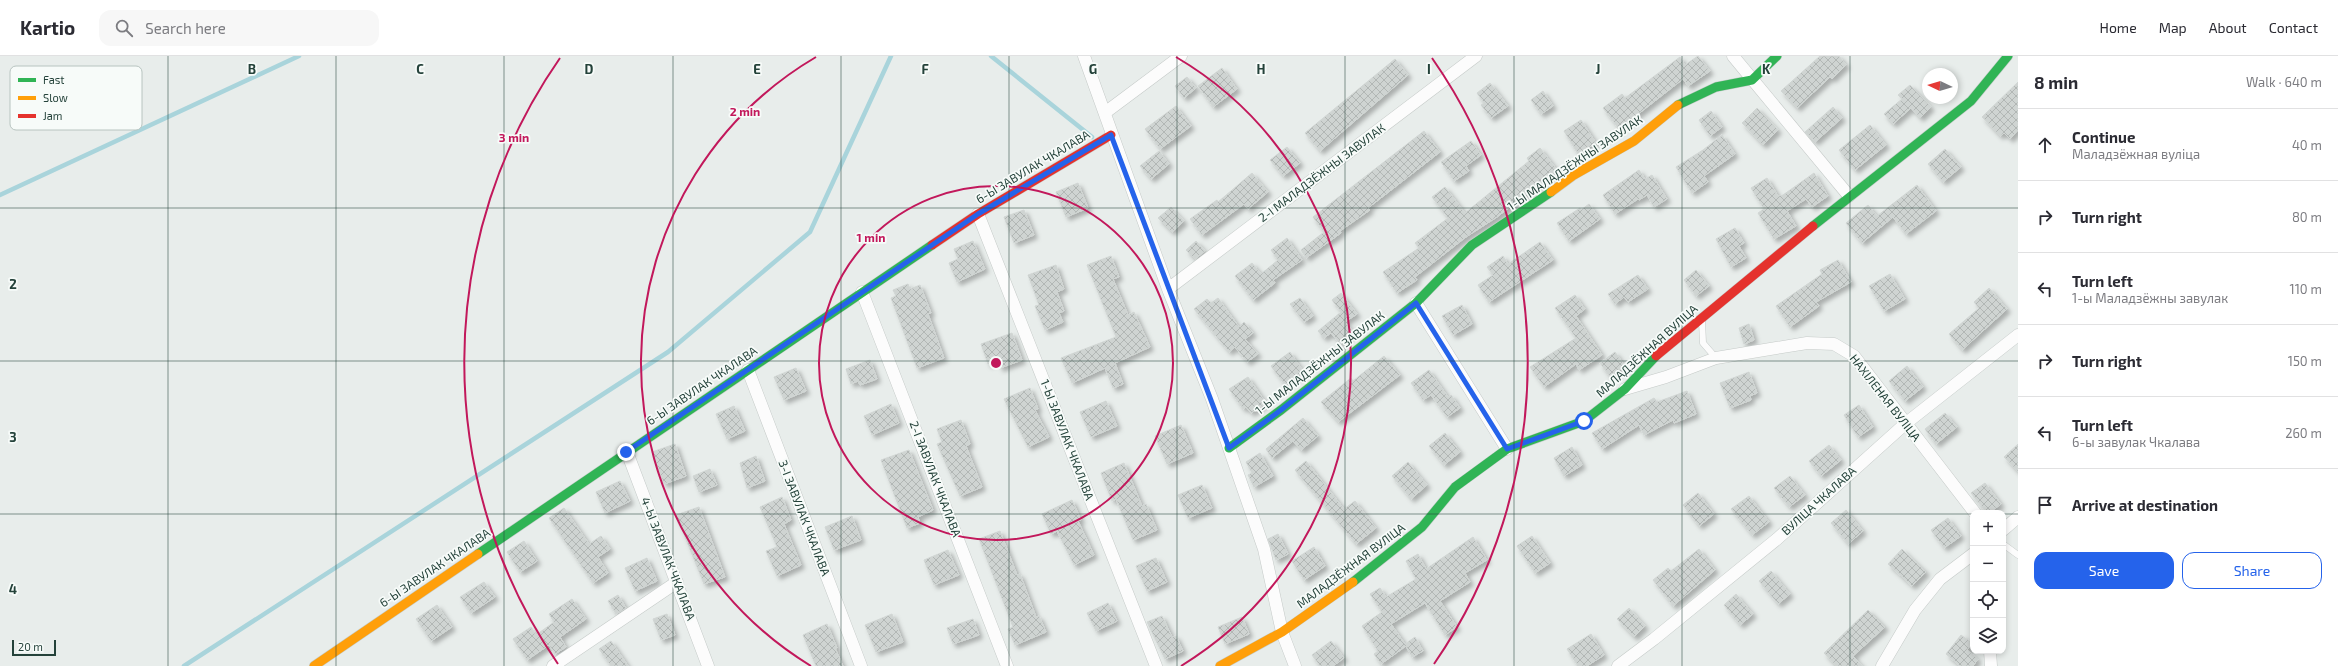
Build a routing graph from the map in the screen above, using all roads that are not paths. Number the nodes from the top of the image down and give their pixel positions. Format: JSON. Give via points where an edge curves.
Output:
{"nodes":[{"id":1,"x":1084,"y":56,"type":"edge"},
{"id":2,"x":1181,"y":56,"type":"edge"},
{"id":3,"x":1476,"y":56,"type":"edge"},
{"id":4,"x":1733,"y":56,"type":"edge"},
{"id":5,"x":1777,"y":56,"type":"edge"},
{"id":6,"x":2008,"y":56,"type":"edge"},
{"id":7,"x":1752,"y":80,"type":"junction"},
{"id":8,"x":1106,"y":112,"type":"junction"},
{"id":9,"x":1111,"y":135,"type":"junction"},
{"id":10,"x":1849,"y":196,"type":"junction"},
{"id":11,"x":978,"y":214,"type":"junction"},
{"id":12,"x":1168,"y":289,"type":"junction"},
{"id":13,"x":862,"y":292,"type":"junction"},
{"id":14,"x":1416,"y":303,"type":"junction"},
{"id":15,"x":1701,"y":318,"type":"junction"},
{"id":16,"x":2018,"y":335,"type":"edge"},
{"id":17,"x":1716,"y":358,"type":"junction"},
{"id":18,"x":748,"y":370,"type":"junction"},
{"id":19,"x":1625,"y":389,"type":"junction"},
{"id":20,"x":1905,"y":424,"type":"junction"},
{"id":21,"x":1229,"y":448,"type":"junction"},
{"id":22,"x":1507,"y":449,"type":"junction"},
{"id":23,"x":626,"y":452,"type":"junction"},
{"id":24,"x":1973,"y":510,"type":"edge"},
{"id":25,"x":2018,"y":517,"type":"edge"},
{"id":26,"x":2006,"y":527,"type":"edge"},
{"id":27,"x":2006,"y":546,"type":"edge"},
{"id":28,"x":2018,"y":555,"type":"edge"},
{"id":29,"x":1970,"y":556,"type":"edge"},
{"id":30,"x":677,"y":582,"type":"junction"},
{"id":31,"x":1282,"y":632,"type":"junction"},
{"id":32,"x":1990,"y":654,"type":"edge"},
{"id":33,"x":314,"y":666,"type":"edge"},
{"id":34,"x":553,"y":666,"type":"edge"},
{"id":35,"x":708,"y":666,"type":"edge"},
{"id":36,"x":861,"y":666,"type":"edge"},
{"id":37,"x":1007,"y":666,"type":"edge"},
{"id":38,"x":1156,"y":666,"type":"edge"},
{"id":39,"x":1220,"y":666,"type":"edge"},
{"id":40,"x":1295,"y":666,"type":"edge"},
{"id":41,"x":1618,"y":666,"type":"edge"},
{"id":42,"x":1882,"y":666,"type":"edge"},
{"id":43,"x":1991,"y":666,"type":"edge"}],
"edges":[{"from":1,"to":8,"type":"street"},
{"from":2,"to":8,"type":"street"},
{"from":3,"to":12,"type":"street","name":"2-І МАЛАДЗЁЖНЫ ЗАВУЛАК"},
{"from":4,"to":7,"type":"street"},
{"from":5,"to":7,"type":"street"},
{"from":6,"to":10,"type":"street","name":"МАЛАДЗЁЖНАЯ ВУЛІЦА","via":[[1971,101]]},
{"from":7,"to":10,"type":"street"},
{"from":7,"to":14,"type":"street","name":"1-Ы МАЛАДЗЁЖНЫ ЗАВУЛАК","via":[[1716,87],[1676,106],[1634,141],[1574,175],[1528,209],[1472,245]]},
{"from":8,"to":9,"type":"street"},
{"from":9,"to":11,"type":"street","name":"6-Ы ЗАВУЛАК ЧКАЛАВА"},
{"from":9,"to":12,"type":"street"},
{"from":10,"to":15,"type":"street","name":"МАЛАДЗЁЖНАЯ ВУЛІЦА"},
{"from":11,"to":13,"type":"street","name":"6-Ы ЗАВУЛАК ЧКАЛАВА"},
{"from":11,"to":38,"type":"street","name":"1-Ы ЗАВУЛАК ЧКАЛАВА"},
{"from":12,"to":21,"type":"street"},
{"from":13,"to":18,"type":"street","name":"6-Ы ЗАВУЛАК ЧКАЛАВА"},
{"from":13,"to":37,"type":"street","name":"2-І ЗАВУЛАК ЧКАЛАВА"},
{"from":14,"to":21,"type":"street","name":"1-Ы МАЛАДЗЁЖНЫ ЗАВУЛАК"},
{"from":14,"to":22,"type":"street"},
{"from":15,"to":17,"type":"lane","via":[[1703,342]]},
{"from":15,"to":19,"type":"street","name":"МАЛАДЗЁЖНАЯ ВУЛІЦА","via":[[1646,364]]},
{"from":16,"to":20,"type":"street","name":"ВУЛІЦА ЧКАЛАВА"},
{"from":17,"to":19,"type":"street","name":"НАХІЛЕНАЯ ВУЛІЦА"},
{"from":17,"to":20,"type":"street","name":"НАХІЛЕНАЯ ВУЛІЦА","via":[[1808,343],[1834,344],[1854,356]]},
{"from":18,"to":23,"type":"street","name":"6-Ы ЗАВУЛАК ЧКАЛАВА"},
{"from":18,"to":36,"type":"street","name":"3-І ЗАВУЛАК ЧКАЛАВА"},
{"from":19,"to":22,"type":"street","name":"МАЛАДЗЁЖНАЯ ВУЛІЦА","via":[[1584,421]]},
{"from":20,"to":24,"type":"street","name":"НАХІЛЕНАЯ ВУЛІЦА"},
{"from":20,"to":41,"type":"street","name":"ВУЛІЦА ЧКАЛАВА","via":[[1777,539],[1654,640]]},
{"from":21,"to":31,"type":"street","via":[[1264,549]]},
{"from":22,"to":31,"type":"street","name":"МАЛАДЗЁЖНАЯ ВУЛІЦА","via":[[1454,487],[1422,527],[1410,537],[1355,581]]},
{"from":23,"to":30,"type":"street","name":"4-Ы ЗАВУЛАК ЧКАЛАВА"},
{"from":23,"to":33,"type":"street","name":"6-Ы ЗАВУЛАК ЧКАЛАВА"},
{"from":25,"to":26,"type":"street"},
{"from":27,"to":28,"type":"lane"},
{"from":29,"to":42,"type":"street","via":[[1940,579],[1915,610]]},
{"from":30,"to":34,"type":"street"},
{"from":30,"to":35,"type":"street","name":"4-Ы ЗАВУЛАК ЧКАЛАВА"},
{"from":31,"to":39,"type":"street","name":"МАЛАДЗЁЖНАЯ ВУЛІЦА"},
{"from":31,"to":40,"type":"street"},
{"from":32,"to":43,"type":"street"}]}
